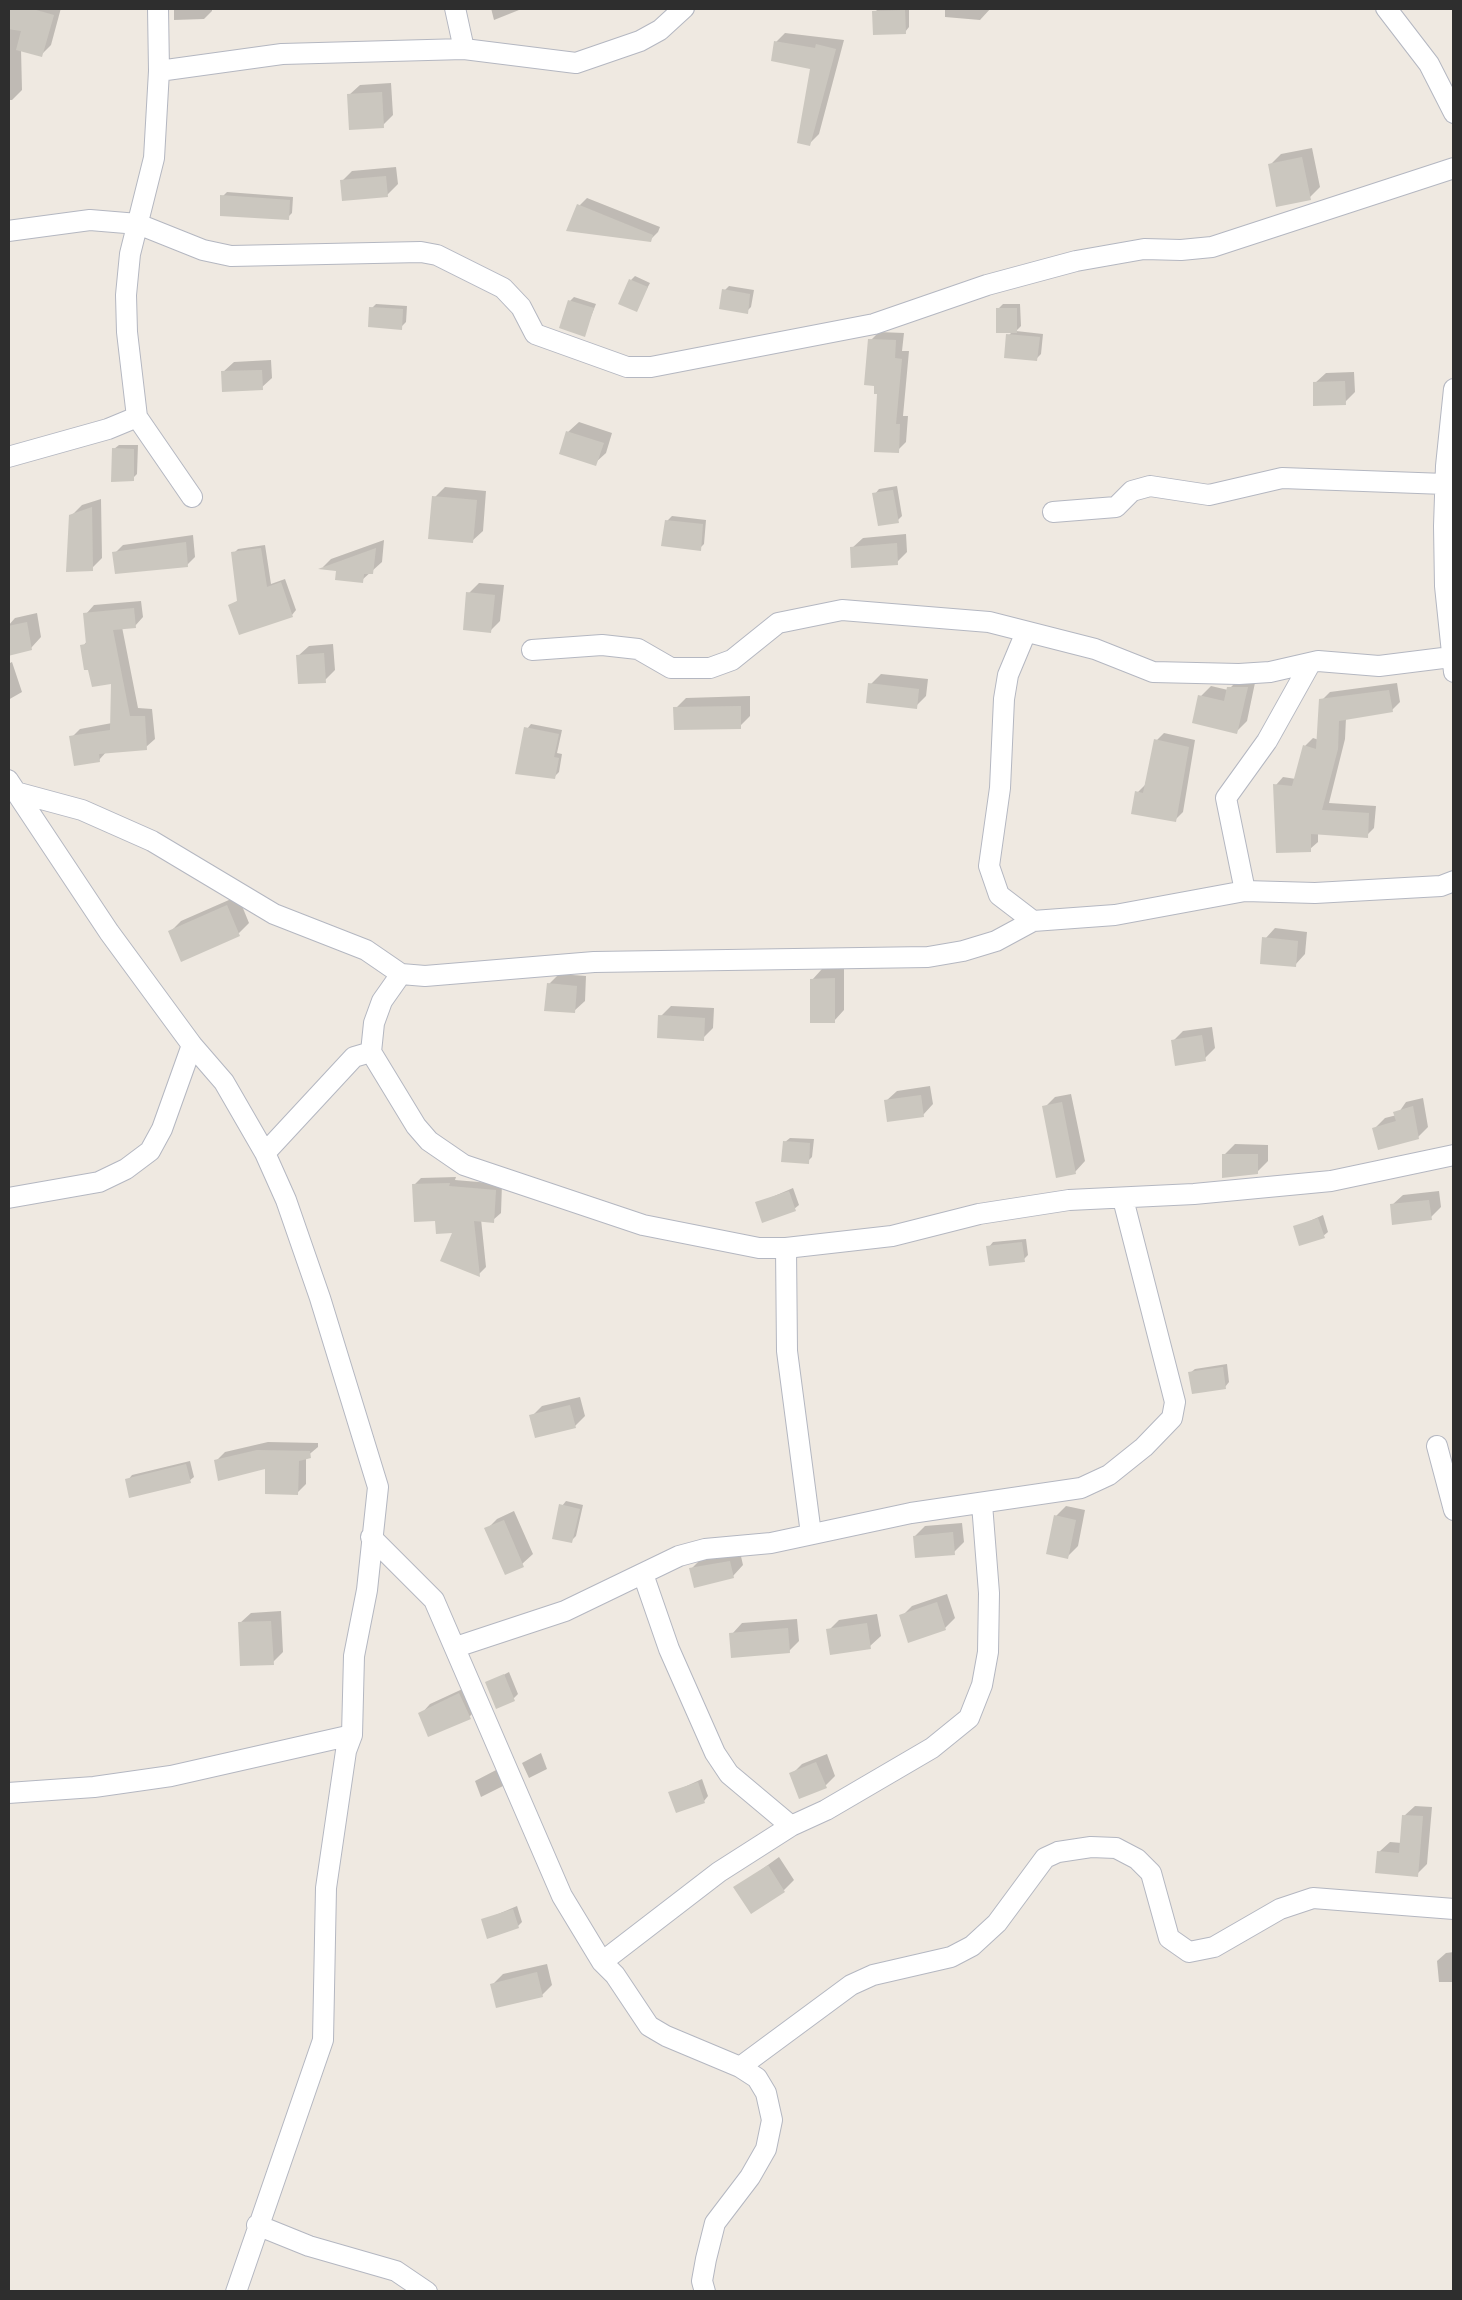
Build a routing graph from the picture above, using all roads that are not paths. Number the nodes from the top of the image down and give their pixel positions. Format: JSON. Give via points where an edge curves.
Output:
{"nodes":[{"id":1,"x":158,"y":8,"type":"edge"},
{"id":2,"x":455,"y":8,"type":"edge"},
{"id":3,"x":684,"y":8,"type":"edge"},
{"id":4,"x":1386,"y":8,"type":"edge"},
{"id":5,"x":464,"y":49,"type":"junction"},
{"id":6,"x":159,"y":72,"type":"junction"},
{"id":7,"x":1454,"y":112,"type":"edge"},
{"id":8,"x":1454,"y":168,"type":"edge"},
{"id":9,"x":138,"y":224,"type":"junction"},
{"id":10,"x":8,"y":232,"type":"edge"},
{"id":11,"x":1454,"y":389,"type":"edge"},
{"id":12,"x":137,"y":417,"type":"junction"},
{"id":13,"x":8,"y":457,"type":"edge"},
{"id":14,"x":1445,"y":484,"type":"junction"},
{"id":15,"x":192,"y":496,"type":"dead end"},
{"id":16,"x":1053,"y":512,"type":"dead end"},
{"id":17,"x":1450,"y":582,"type":"edge"},
{"id":18,"x":1026,"y":632,"type":"junction"},
{"id":19,"x":532,"y":650,"type":"dead end"},
{"id":20,"x":1310,"y":664,"type":"junction"},
{"id":21,"x":1453,"y":665,"type":"edge"},
{"id":22,"x":13,"y":786,"type":"edge"},
{"id":23,"x":1454,"y":881,"type":"edge"},
{"id":24,"x":1245,"y":891,"type":"junction"},
{"id":25,"x":1033,"y":921,"type":"junction"},
{"id":26,"x":402,"y":974,"type":"junction"},
{"id":27,"x":192,"y":1045,"type":"junction"},
{"id":28,"x":372,"y":1052,"type":"junction"},
{"id":29,"x":265,"y":1153,"type":"junction"},
{"id":30,"x":1454,"y":1155,"type":"edge"},
{"id":31,"x":8,"y":1198,"type":"edge"},
{"id":32,"x":1123,"y":1199,"type":"junction"},
{"id":33,"x":786,"y":1248,"type":"junction"},
{"id":34,"x":1438,"y":1446,"type":"dead end"},
{"id":35,"x":982,"y":1504,"type":"junction"},
{"id":36,"x":1454,"y":1510,"type":"edge"},
{"id":37,"x":812,"y":1534,"type":"junction"},
{"id":38,"x":371,"y":1536,"type":"junction"},
{"id":39,"x":643,"y":1574,"type":"junction"},
{"id":40,"x":456,"y":1647,"type":"junction"},
{"id":41,"x":352,"y":1735,"type":"junction"},
{"id":42,"x":8,"y":1793,"type":"edge"},
{"id":43,"x":791,"y":1826,"type":"junction"},
{"id":44,"x":1454,"y":1909,"type":"edge"},
{"id":45,"x":602,"y":1962,"type":"junction"},
{"id":46,"x":740,"y":2067,"type":"junction"},
{"id":47,"x":258,"y":2225,"type":"junction"},
{"id":48,"x":236,"y":2292,"type":"edge"},
{"id":49,"x":427,"y":2292,"type":"edge"},
{"id":50,"x":704,"y":2292,"type":"edge"}],
"edges":[{"from":1,"to":6,"type":"street"},
{"from":2,"to":5,"type":"street"},
{"from":3,"to":5,"type":"street","via":[[640,41],[576,63]]},
{"from":4,"to":7,"type":"street","via":[[1429,64]]},
{"from":5,"to":6,"type":"street","via":[[282,54]]},
{"from":6,"to":9,"type":"street","via":[[154,158]]},
{"from":8,"to":9,"type":"street","via":[[1212,246],[1076,260],[874,324],[651,368],[535,334],[503,288],[437,255],[231,256]]},
{"from":9,"to":10,"type":"street","via":[[76,219]]},
{"from":9,"to":12,"type":"street","via":[[126,295]]},
{"from":11,"to":14,"type":"street"},
{"from":12,"to":13,"type":"street"},
{"from":12,"to":15,"type":"street"},
{"from":14,"to":16,"type":"street","via":[[1282,478],[1209,495],[1150,486],[1132,491],[1116,507]]},
{"from":14,"to":17,"type":"street"},
{"from":17,"to":21,"type":"street"},
{"from":18,"to":19,"type":"street","via":[[988,622],[842,610],[778,623],[732,660],[710,668],[670,668],[638,649],[602,645]]},
{"from":18,"to":20,"type":"street","via":[[1154,672],[1239,674]]},
{"from":18,"to":25,"type":"street","via":[[1004,698],[989,866],[998,895]]},
{"from":20,"to":21,"type":"street"},
{"from":20,"to":24,"type":"street","via":[[1226,798]]},
{"from":22,"to":26,"type":"street","via":[[152,841],[274,914],[366,950]]},
{"from":22,"to":27,"type":"street"},
{"from":23,"to":24,"type":"street","via":[[1314,893]]},
{"from":24,"to":25,"type":"street","via":[[1114,915]]},
{"from":25,"to":26,"type":"street","via":[[996,941],[928,957],[594,962]]},
{"from":26,"to":28,"type":"street","via":[[382,1001]]},
{"from":27,"to":29,"type":"street","via":[[224,1082]]},
{"from":27,"to":31,"type":"street","via":[[150,1151],[99,1182]]},
{"from":28,"to":29,"type":"street","via":[[354,1057]]},
{"from":28,"to":33,"type":"street","via":[[429,1142],[464,1165],[643,1225],[717,1242]]},
{"from":29,"to":38,"type":"street","via":[[315,1281],[378,1486]]},
{"from":30,"to":32,"type":"street","via":[[1331,1181]]},
{"from":32,"to":33,"type":"street","via":[[1069,1200],[892,1236]]},
{"from":32,"to":35,"type":"street","via":[[1172,1381],[1172,1418],[1096,1482]]},
{"from":33,"to":37,"type":"street","via":[[786,1351]]},
{"from":34,"to":36,"type":"street"},
{"from":35,"to":37,"type":"street"},
{"from":35,"to":43,"type":"street","via":[[988,1652],[969,1718],[932,1748]]},
{"from":37,"to":39,"type":"street","via":[[705,1549]]},
{"from":38,"to":40,"type":"street","via":[[434,1600]]},
{"from":38,"to":41,"type":"street","via":[[354,1656]]},
{"from":39,"to":40,"type":"street","via":[[565,1611]]},
{"from":39,"to":43,"type":"street","via":[[715,1753]]},
{"from":40,"to":45,"type":"street","via":[[562,1896]]},
{"from":41,"to":42,"type":"street","via":[[171,1776]]},
{"from":41,"to":47,"type":"street","via":[[326,1888],[323,2040]]},
{"from":43,"to":45,"type":"street"},
{"from":44,"to":46,"type":"street","via":[[1312,1898],[1189,1952],[1170,1938],[1151,1873],[1137,1859],[1116,1848],[1058,1852],[1045,1858],[972,1946],[852,1985]]},
{"from":45,"to":46,"type":"street","via":[[649,2026]]},
{"from":46,"to":50,"type":"street","via":[[766,2093],[772,2120],[766,2149],[715,2223]]},
{"from":47,"to":48,"type":"street"},
{"from":47,"to":49,"type":"street","via":[[396,2271]]}]}
